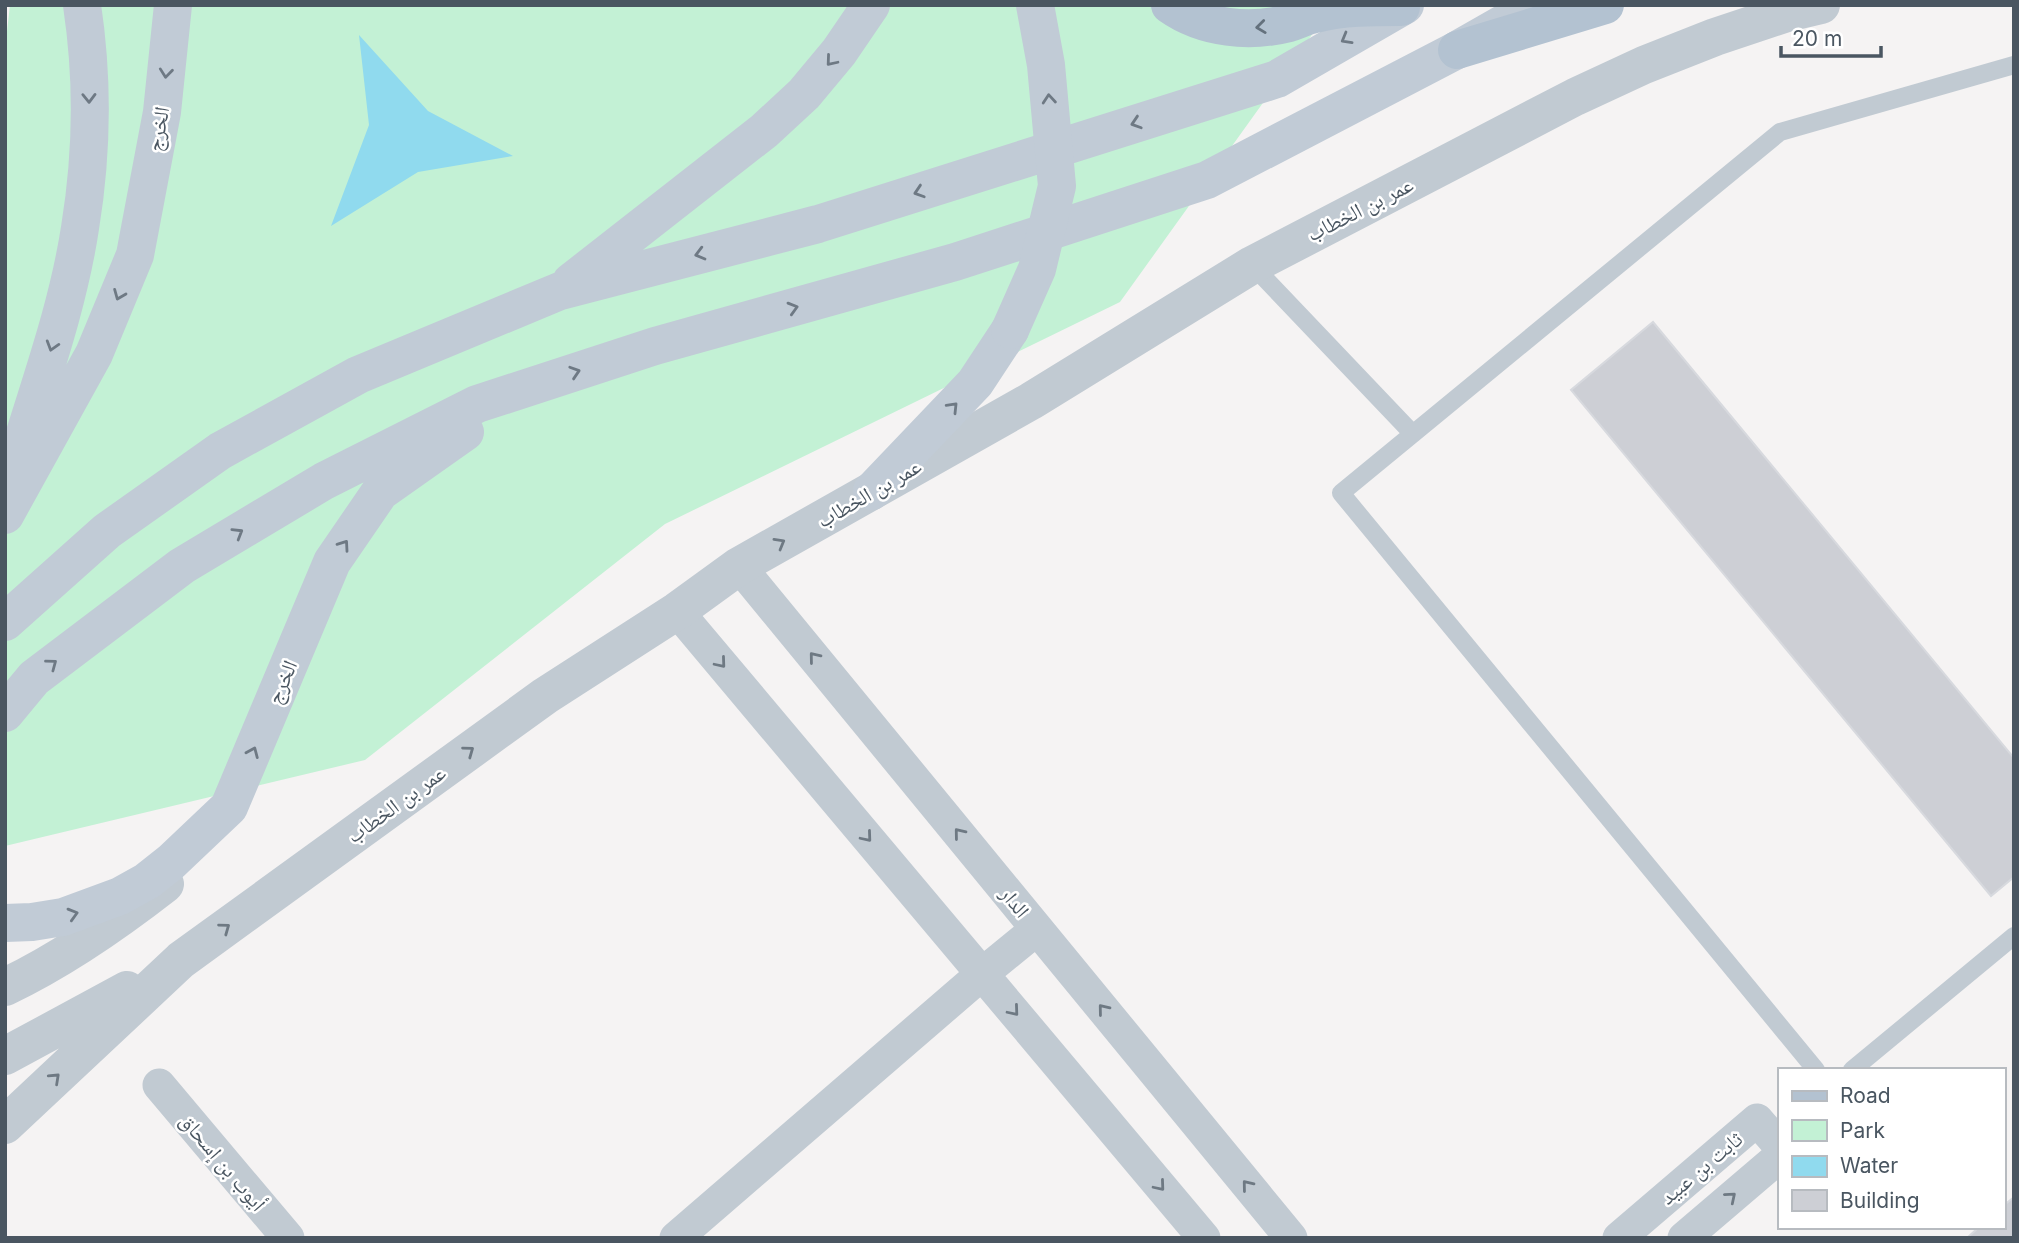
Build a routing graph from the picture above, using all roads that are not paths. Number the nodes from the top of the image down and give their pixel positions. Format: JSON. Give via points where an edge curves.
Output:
{"nodes":[{"id":1,"x":82,"y":5,"type":"edge"},
{"id":2,"x":173,"y":5,"type":"edge"},
{"id":3,"x":871,"y":5,"type":"edge"},
{"id":4,"x":1035,"y":5,"type":"edge"},
{"id":5,"x":1170,"y":5,"type":"edge"},
{"id":6,"x":1536,"y":5,"type":"edge"},
{"id":7,"x":1605,"y":5,"type":"edge"},
{"id":8,"x":1821,"y":5,"type":"edge"},
{"id":9,"x":1403,"y":6,"type":"edge"},
{"id":10,"x":1457,"y":50,"type":"junction"},
{"id":11,"x":2014,"y":65,"type":"edge"},
{"id":12,"x":1252,"y":265,"type":"junction"},
{"id":13,"x":560,"y":291,"type":"junction"},
{"id":14,"x":528,"y":388,"type":"junction"},
{"id":15,"x":1413,"y":434,"type":"junction"},
{"id":16,"x":872,"y":491,"type":"junction"},
{"id":17,"x":5,"y":499,"type":"edge"},
{"id":18,"x":5,"y":515,"type":"edge"},
{"id":19,"x":739,"y":566,"type":"junction"},
{"id":20,"x":677,"y":611,"type":"junction"},
{"id":21,"x":5,"y":622,"type":"edge"},
{"id":22,"x":5,"y":713,"type":"edge"},
{"id":23,"x":229,"y":807,"type":"junction"},
{"id":24,"x":5,"y":923,"type":"edge"},
{"id":25,"x":1037,"y":929,"type":"junction"},
{"id":26,"x":2014,"y":936,"type":"edge"},
{"id":27,"x":181,"y":960,"type":"junction"},
{"id":28,"x":982,"y":974,"type":"junction"},
{"id":29,"x":5,"y":988,"type":"edge"},
{"id":30,"x":5,"y":1056,"type":"edge"},
{"id":31,"x":1814,"y":1068,"type":"edge"},
{"id":32,"x":1854,"y":1068,"type":"edge"},
{"id":33,"x":159,"y":1085,"type":"dead end"},
{"id":34,"x":5,"y":1125,"type":"edge"},
{"id":35,"x":1777,"y":1142,"type":"edge"},
{"id":36,"x":288,"y":1238,"type":"edge"},
{"id":37,"x":676,"y":1238,"type":"edge"},
{"id":38,"x":1203,"y":1238,"type":"edge"},
{"id":39,"x":1290,"y":1238,"type":"edge"},
{"id":40,"x":1619,"y":1238,"type":"edge"},
{"id":41,"x":1684,"y":1238,"type":"edge"}],
"edges":[{"from":1,"to":17,"type":"main road","one_way":true,"via":[[90,133],[80,228],[60,318]]},
{"from":2,"to":18,"type":"main road","name":"الخرج","one_way":true,"via":[[162,112],[135,255],[94,354]]},
{"from":3,"to":13,"type":"main road","one_way":true,"via":[[804,94],[764,131]]},
{"from":16,"to":4,"type":"main road","one_way":true,"bridge":true,"via":[[975,383],[1010,330],[1037,269],[1057,186],[1046,65]]},
{"from":9,"to":5,"type":"main road","one_way":true,"via":[[1343,9],[1252,29],[1216,25]]},
{"from":6,"to":10,"type":"main road"},
{"from":7,"to":10,"type":"main road"},
{"from":8,"to":12,"type":"street","name":"عمر بن الخطاب","via":[[1739,29],[1644,65]]},
{"from":9,"to":13,"type":"main road","one_way":true,"via":[[1277,79],[818,224]]},
{"from":14,"to":10,"type":"main road","one_way":true,"via":[[655,346],[955,262],[1207,180]]},
{"from":11,"to":15,"type":"lane","via":[[1780,132]]},
{"from":12,"to":15,"type":"lane"},
{"from":12,"to":16,"type":"street","name":"عمر بن الخطاب","via":[[1031,401]]},
{"from":13,"to":21,"type":"main road","via":[[358,374],[220,451],[107,531]]},
{"from":22,"to":14,"type":"main road","one_way":true,"via":[[34,678],[182,566],[324,481],[477,404]]},
{"from":23,"to":14,"type":"main road","name":"الخرج","one_way":true,"via":[[332,562],[380,492]]},
{"from":15,"to":31,"type":"lane","via":[[1341,493]]},
{"from":19,"to":16,"type":"street","name":"عمر بن الخطاب","one_way":true},
{"from":19,"to":20,"type":"street","name":"عمر بن الخطاب"},
{"from":25,"to":19,"type":"street","name":"الدار","one_way":true},
{"from":27,"to":20,"type":"street","name":"عمر بن الخطاب","one_way":true,"via":[[545,696]]},
{"from":20,"to":28,"type":"street","one_way":true},
{"from":24,"to":23,"type":"main road","name":"الخرج","one_way":true,"via":[[63,917],[120,896],[171,862]]},
{"from":23,"to":29,"type":"street","via":[[213,834],[175,876],[94,936]]},
{"from":25,"to":28,"type":"street"},
{"from":39,"to":25,"type":"street","name":"الدار","one_way":true},
{"from":26,"to":32,"type":"lane"},
{"from":27,"to":30,"type":"street"},
{"from":34,"to":27,"type":"street","name":"عمر بن الخطاب","one_way":true},
{"from":28,"to":37,"type":"street"},
{"from":28,"to":38,"type":"street","one_way":true},
{"from":33,"to":36,"type":"street","name":"أيوب بن إسحاق"},
{"from":35,"to":40,"type":"street","name":"ثابت بن عبيد","via":[[1757,1120]]},
{"from":41,"to":35,"type":"street","name":"ثابت بن عبيد","one_way":true}]}
